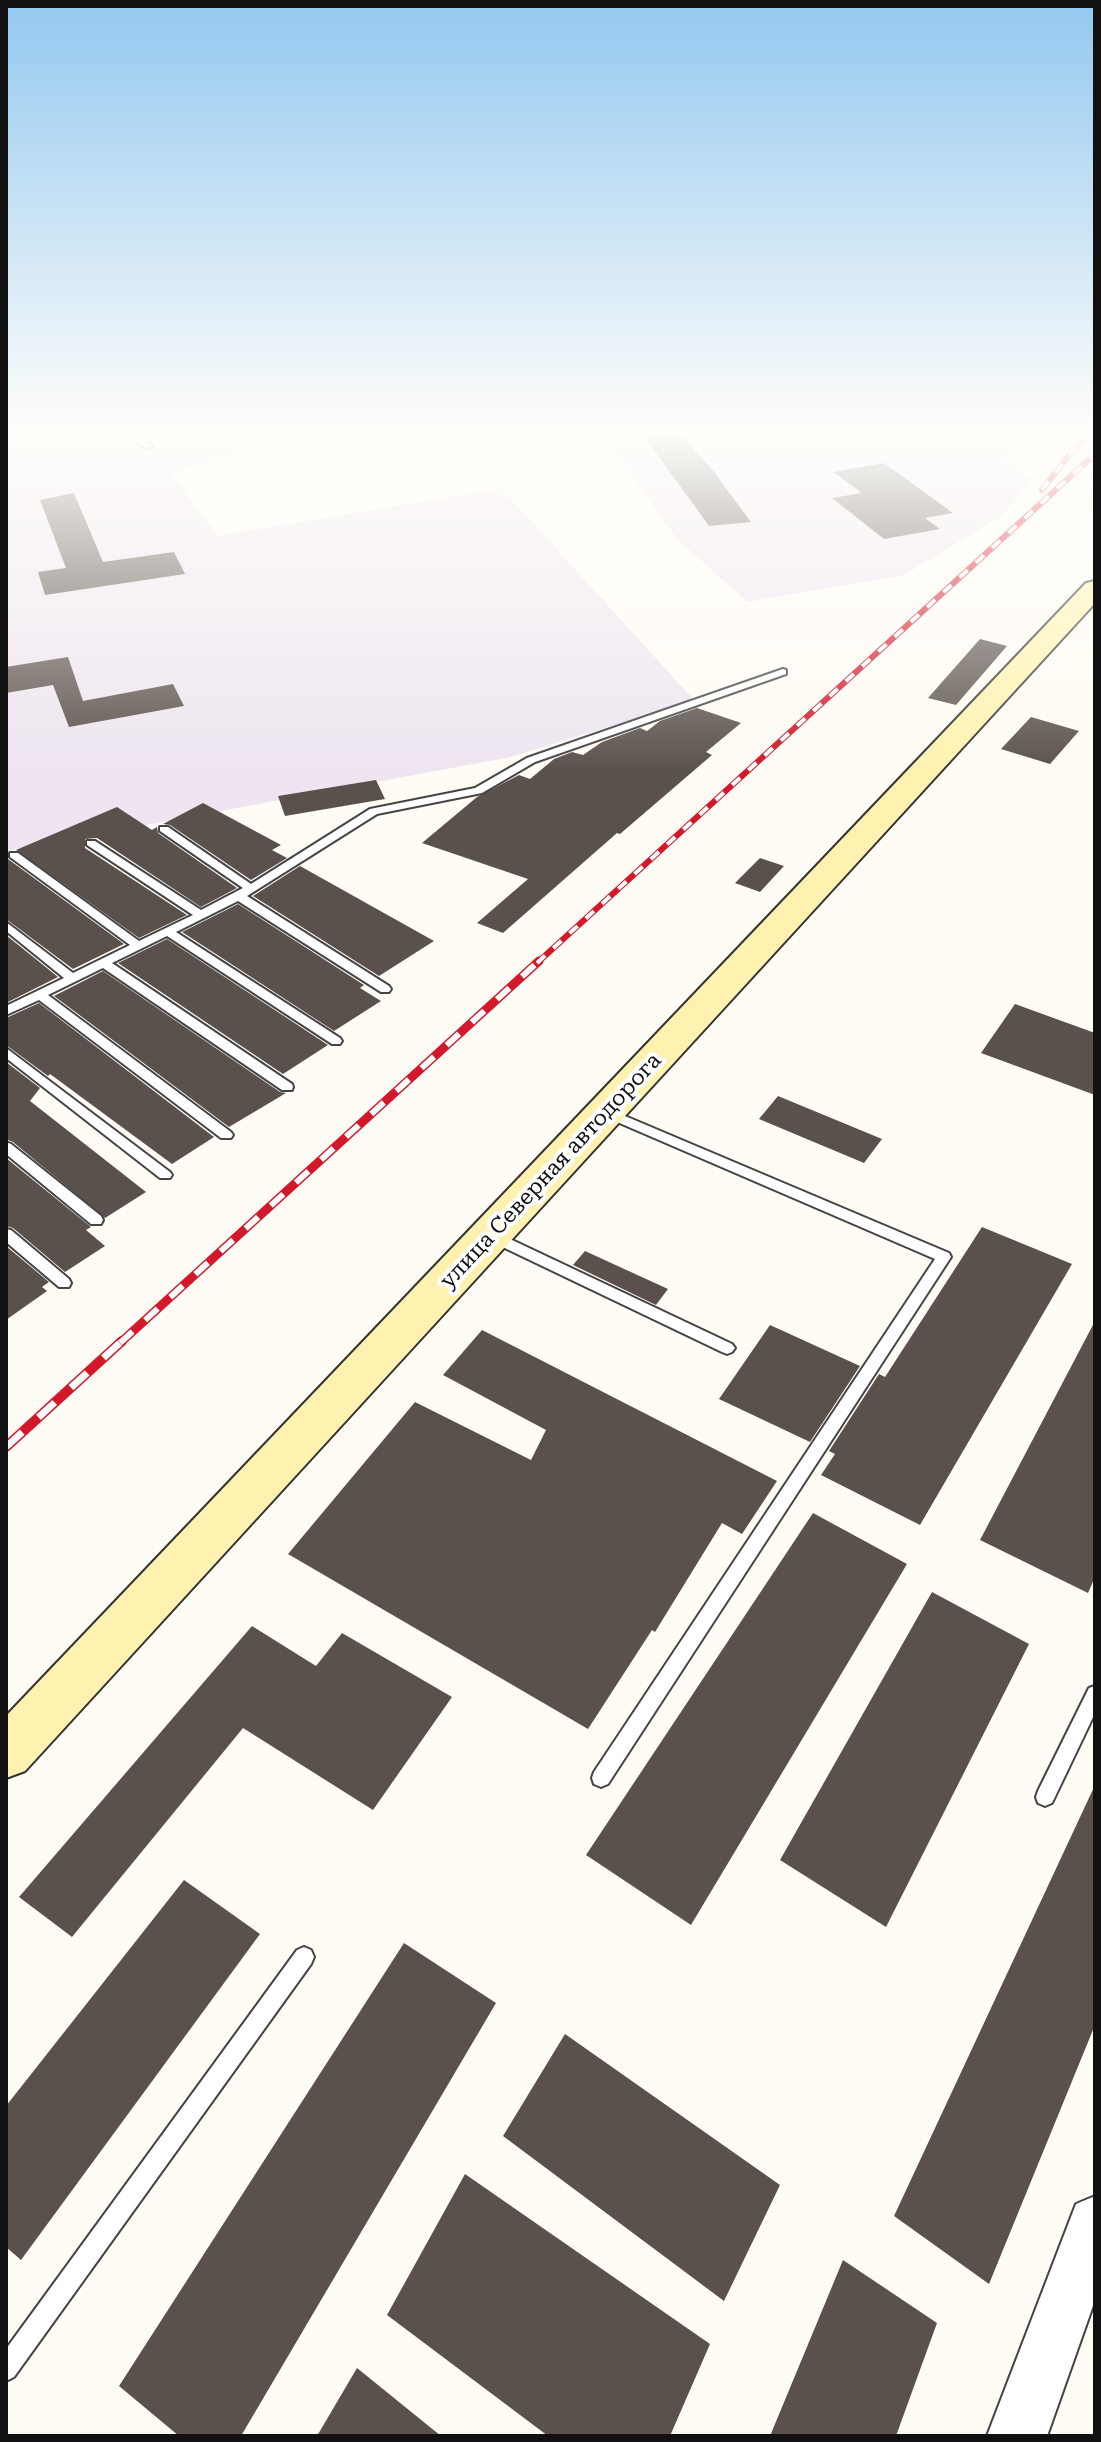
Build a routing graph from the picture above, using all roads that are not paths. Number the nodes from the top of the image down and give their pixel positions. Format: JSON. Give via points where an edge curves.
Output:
{"nodes":[{"id":1,"x":1095,"y":588,"type":"edge"},
{"id":2,"x":783,"y":672,"type":"dead end"},
{"id":3,"x":164,"y":829,"type":"dead end"},
{"id":4,"x":91,"y":843,"type":"dead end"},
{"id":5,"x":14,"y":855,"type":"dead end"},
{"id":6,"x":250,"y":888,"type":"junction"},
{"id":7,"x":239,"y":896,"type":"junction"},
{"id":8,"x":201,"y":915,"type":"junction"},
{"id":9,"x":6,"y":925,"type":"edge"},
{"id":10,"x":167,"y":931,"type":"junction"},
{"id":11,"x":138,"y":946,"type":"junction"},
{"id":12,"x":104,"y":963,"type":"junction"},
{"id":13,"x":72,"y":978,"type":"junction"},
{"id":14,"x":385,"y":989,"type":"dead end"},
{"id":15,"x":39,"y":994,"type":"junction"},
{"id":16,"x":6,"y":1011,"type":"edge"},
{"id":17,"x":336,"y":1041,"type":"dead end"},
{"id":18,"x":6,"y":1052,"type":"edge"},
{"id":19,"x":287,"y":1087,"type":"dead end"},
{"id":20,"x":606,"y":1112,"type":"junction"},
{"id":21,"x":226,"y":1135,"type":"dead end"},
{"id":22,"x":6,"y":1147,"type":"edge"},
{"id":23,"x":165,"y":1175,"type":"dead end"},
{"id":24,"x":96,"y":1220,"type":"dead end"},
{"id":25,"x":6,"y":1234,"type":"edge"},
{"id":26,"x":491,"y":1235,"type":"junction"},
{"id":27,"x":64,"y":1283,"type":"dead end"},
{"id":28,"x":727,"y":1348,"type":"dead end"},
{"id":29,"x":1095,"y":1694,"type":"edge"},
{"id":30,"x":6,"y":1753,"type":"edge"},
{"id":31,"x":601,"y":1778,"type":"dead end"},
{"id":32,"x":1045,"y":1797,"type":"dead end"},
{"id":33,"x":304,"y":1957,"type":"dead end"},
{"id":34,"x":1095,"y":2223,"type":"edge"},
{"id":35,"x":6,"y":2369,"type":"edge"},
{"id":36,"x":1027,"y":2431,"type":"edge"}],
"edges":[{"from":1,"to":20,"type":"main road","name":"улица Северная автодорога"},
{"from":2,"to":6,"type":"lane","via":[[531,760],[478,791],[374,811]]},
{"from":3,"to":6,"type":"lane"},
{"from":4,"to":8,"type":"lane"},
{"from":5,"to":11,"type":"lane"},
{"from":6,"to":7,"type":"lane"},
{"from":7,"to":8,"type":"lane"},
{"from":7,"to":14,"type":"lane"},
{"from":8,"to":10,"type":"lane"},
{"from":9,"to":13,"type":"lane"},
{"from":10,"to":11,"type":"lane"},
{"from":10,"to":17,"type":"lane"},
{"from":11,"to":12,"type":"lane"},
{"from":12,"to":13,"type":"lane"},
{"from":12,"to":19,"type":"lane"},
{"from":13,"to":15,"type":"lane"},
{"from":15,"to":16,"type":"lane"},
{"from":15,"to":21,"type":"lane"},
{"from":18,"to":23,"type":"lane"},
{"from":20,"to":26,"type":"main road","name":"улица Северная автодорога"},
{"from":20,"to":31,"type":"lane","via":[[944,1257]]},
{"from":22,"to":24,"type":"lane"},
{"from":25,"to":27,"type":"lane"},
{"from":26,"to":28,"type":"lane"},
{"from":26,"to":30,"type":"main road","name":"улица Северная автодорога"},
{"from":29,"to":32,"type":"lane"},
{"from":33,"to":35,"type":"lane"},
{"from":34,"to":36,"type":"street"}]}
